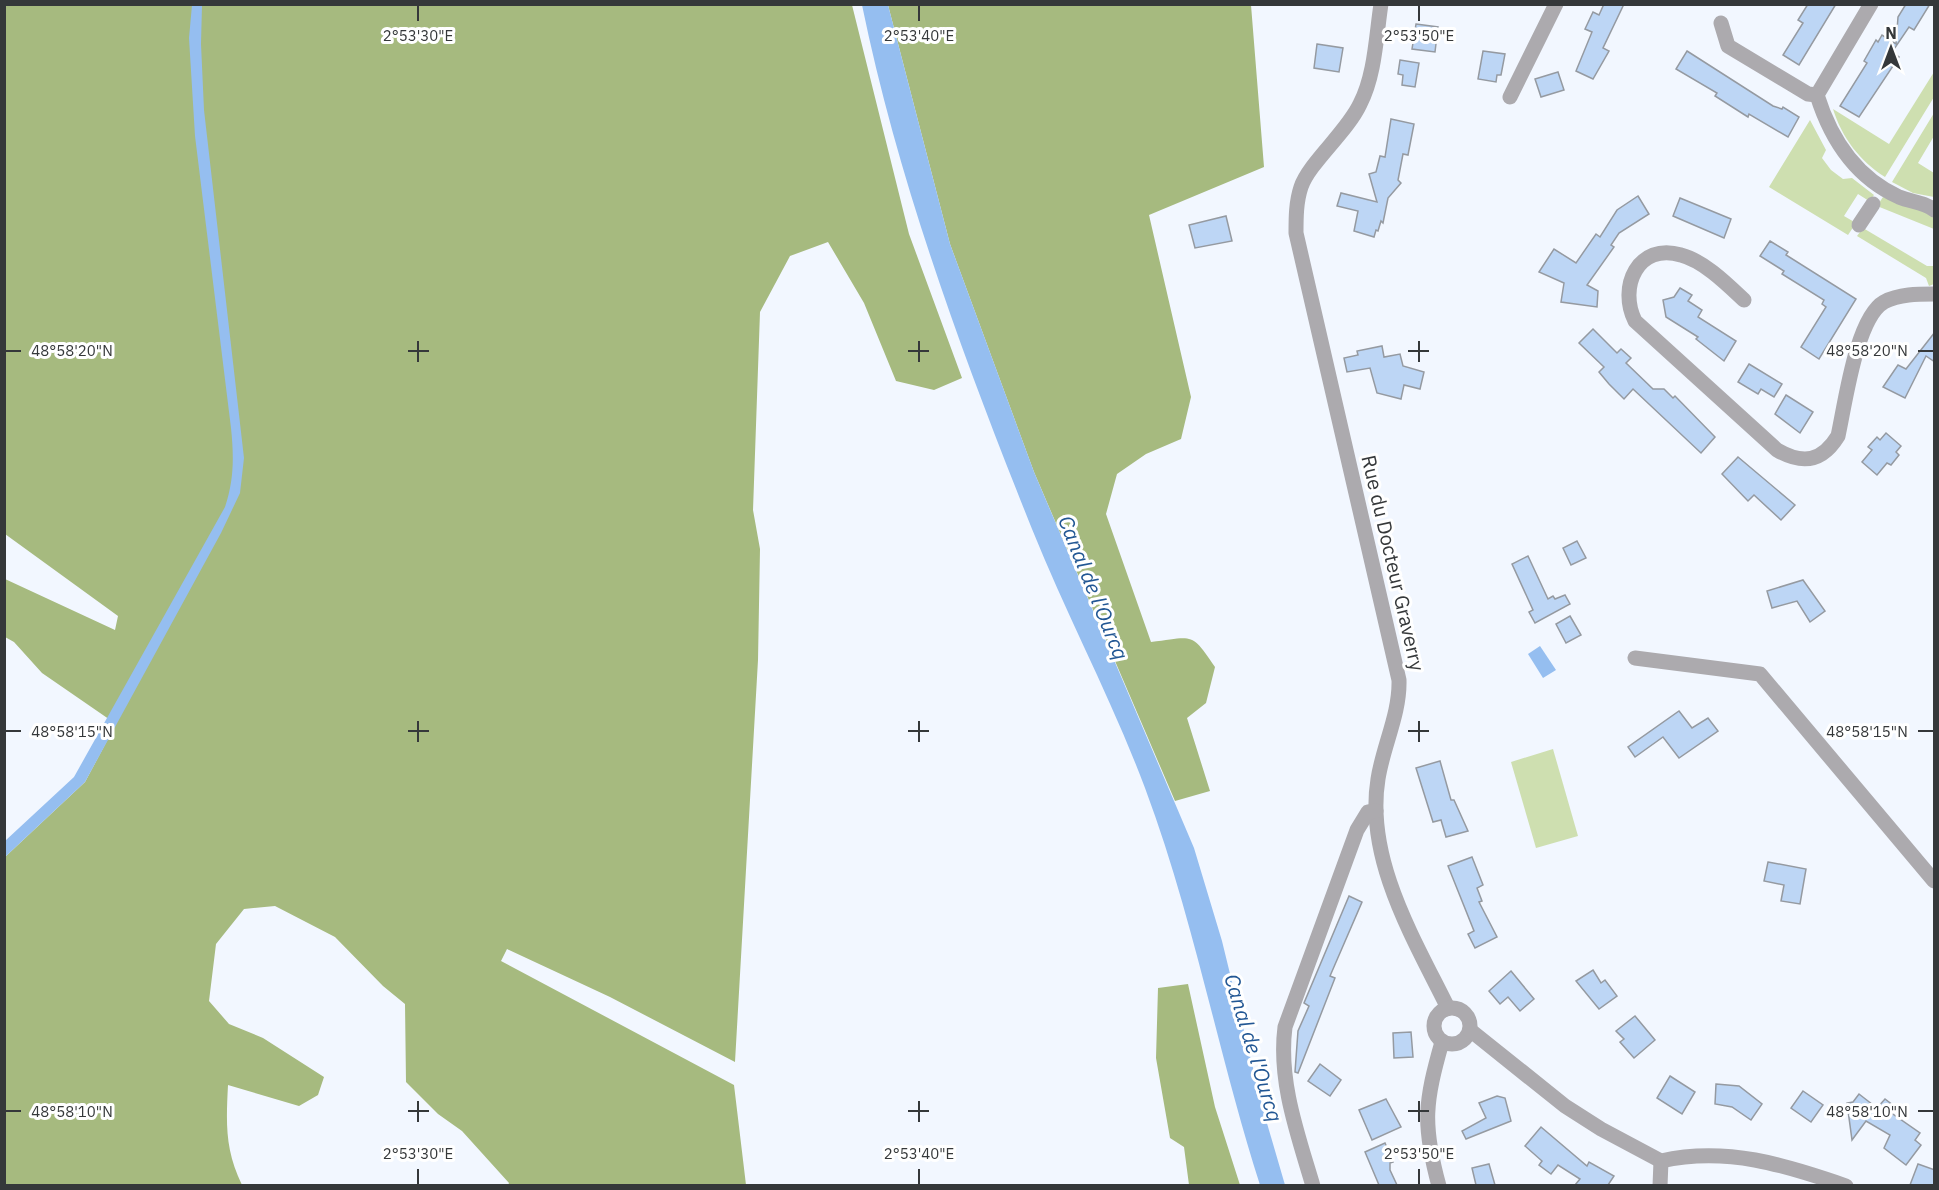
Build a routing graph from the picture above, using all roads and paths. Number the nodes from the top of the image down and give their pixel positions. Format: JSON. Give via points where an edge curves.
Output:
{"nodes":[{"id":1,"x":1380,"y":4,"type":"edge"},
{"id":2,"x":1556,"y":4,"type":"edge"},
{"id":3,"x":1871,"y":4,"type":"edge"},
{"id":4,"x":1721,"y":23,"type":"dead end"},
{"id":5,"x":1817,"y":95,"type":"junction"},
{"id":6,"x":1510,"y":97,"type":"dead end"},
{"id":7,"x":1873,"y":204,"type":"dead end"},
{"id":8,"x":1933,"y":208,"type":"edge"},
{"id":9,"x":1859,"y":225,"type":"dead end"},
{"id":10,"x":1935,"y":294,"type":"edge"},
{"id":11,"x":1744,"y":300,"type":"dead end"},
{"id":12,"x":1635,"y":658,"type":"dead end"},
{"id":13,"x":1376,"y":811,"type":"junction"},
{"id":14,"x":1935,"y":881,"type":"edge"},
{"id":15,"x":1448,"y":1008,"type":"junction"},
{"id":16,"x":1470,"y":1030,"type":"junction"},
{"id":17,"x":1442,"y":1042,"type":"junction"},
{"id":18,"x":1661,"y":1161,"type":"junction"},
{"id":19,"x":1313,"y":1185,"type":"edge"},
{"id":20,"x":1439,"y":1185,"type":"edge"},
{"id":21,"x":1660,"y":1185,"type":"edge"},
{"id":22,"x":1846,"y":1185,"type":"edge"}],
"edges":[{"from":1,"to":13,"type":"street","name":"Rue du Docteur Graverry","via":[[1373,58],[1361,103],[1345,130],[1301,185],[1296,218],[1302,259],[1399,680],[1398,701],[1378,779]]},
{"from":2,"to":6,"type":"street"},
{"from":3,"to":5,"type":"street"},
{"from":4,"to":5,"type":"street","via":[[1728,46],[1808,94]]},
{"from":5,"to":8,"type":"street","via":[[1835,140],[1862,174],[1901,198]]},
{"from":7,"to":9,"type":"street"},
{"from":10,"to":11,"type":"street","via":[[1897,298],[1874,310],[1863,332],[1838,436],[1830,449],[1804,460],[1777,450],[1635,321],[1628,298],[1631,275],[1638,264],[1670,252],[1683,255],[1713,274]]},
{"from":12,"to":14,"type":"street","via":[[1760,674]]},
{"from":13,"to":15,"type":"street","name":"Rue du Docteur Graverry","via":[[1385,870]]},
{"from":13,"to":19,"type":"street","via":[[1368,812],[1357,830],[1285,1027],[1284,1078]]},
{"from":15,"to":16,"type":"street","via":[[1464,1011]]},
{"from":15,"to":17,"type":"street","via":[[1435,1020],[1435,1035]]},
{"from":16,"to":17,"type":"street","via":[[1459,1044]]},
{"from":16,"to":18,"type":"street","via":[[1565,1106]]},
{"from":17,"to":20,"type":"street","via":[[1428,1089],[1426,1115]]},
{"from":18,"to":21,"type":"street"},
{"from":18,"to":22,"type":"street","via":[[1688,1154],[1750,1158]]}]}
